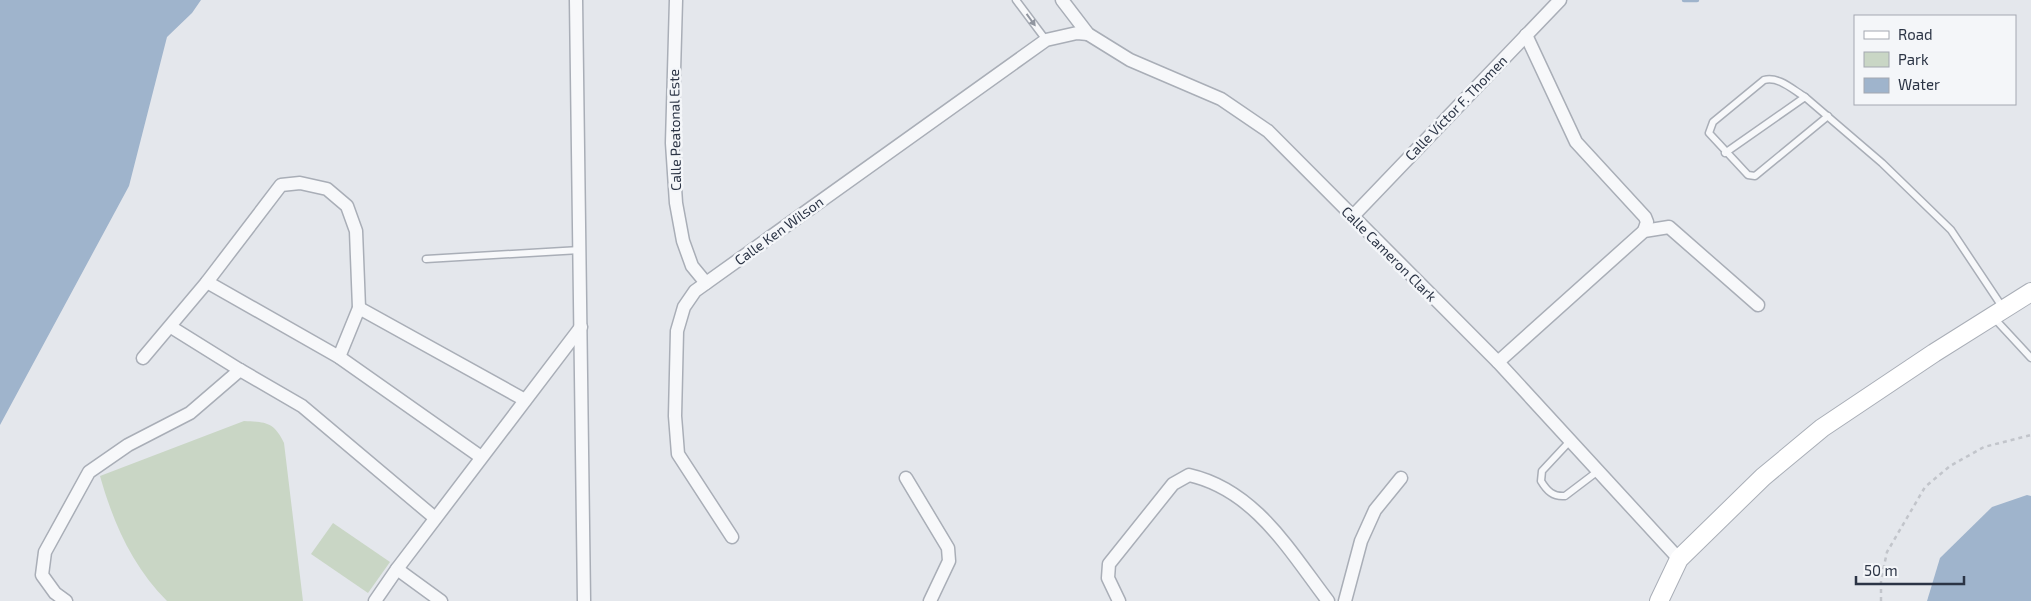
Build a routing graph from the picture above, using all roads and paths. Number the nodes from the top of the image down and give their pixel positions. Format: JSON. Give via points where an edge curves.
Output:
{"nodes":[{"id":1,"x":576,"y":0,"type":"edge"},
{"id":2,"x":676,"y":0,"type":"edge"},
{"id":3,"x":1016,"y":0,"type":"edge"},
{"id":4,"x":1062,"y":0,"type":"edge"},
{"id":5,"x":1560,"y":0,"type":"edge"},
{"id":6,"x":1088,"y":34,"type":"junction"},
{"id":7,"x":1526,"y":35,"type":"junction"},
{"id":8,"x":1046,"y":40,"type":"junction"},
{"id":9,"x":1806,"y":98,"type":"junction"},
{"id":10,"x":1828,"y":116,"type":"junction"},
{"id":11,"x":1725,"y":153,"type":"junction"},
{"id":12,"x":1352,"y":217,"type":"junction"},
{"id":13,"x":1644,"y":231,"type":"junction"},
{"id":14,"x":580,"y":250,"type":"junction"},
{"id":15,"x":426,"y":258,"type":"dead end"},
{"id":16,"x":206,"y":282,"type":"junction"},
{"id":17,"x":706,"y":283,"type":"junction"},
{"id":18,"x":2031,"y":292,"type":"edge"},
{"id":19,"x":1758,"y":306,"type":"dead end"},
{"id":20,"x":359,"y":308,"type":"junction"},
{"id":21,"x":1999,"y":313,"type":"junction"},
{"id":22,"x":171,"y":327,"type":"junction"},
{"id":23,"x":581,"y":327,"type":"junction"},
{"id":24,"x":339,"y":357,"type":"junction"},
{"id":25,"x":143,"y":358,"type":"dead end"},
{"id":26,"x":2031,"y":358,"type":"edge"},
{"id":27,"x":1498,"y":362,"type":"junction"},
{"id":28,"x":240,"y":370,"type":"junction"},
{"id":29,"x":525,"y":400,"type":"junction"},
{"id":30,"x":2031,"y":435,"type":"edge"},
{"id":31,"x":1570,"y":441,"type":"junction"},
{"id":32,"x":482,"y":457,"type":"junction"},
{"id":33,"x":1598,"y":471,"type":"junction"},
{"id":34,"x":906,"y":478,"type":"dead end"},
{"id":35,"x":1401,"y":478,"type":"dead end"},
{"id":36,"x":435,"y":518,"type":"junction"},
{"id":37,"x":732,"y":537,"type":"dead end"},
{"id":38,"x":1679,"y":559,"type":"junction"},
{"id":39,"x":397,"y":569,"type":"junction"},
{"id":40,"x":52,"y":597,"type":"edge"},
{"id":41,"x":66,"y":601,"type":"edge"},
{"id":42,"x":375,"y":601,"type":"edge"},
{"id":43,"x":441,"y":601,"type":"edge"},
{"id":44,"x":584,"y":601,"type":"edge"},
{"id":45,"x":930,"y":601,"type":"edge"},
{"id":46,"x":1119,"y":601,"type":"edge"},
{"id":47,"x":1328,"y":601,"type":"edge"},
{"id":48,"x":1345,"y":601,"type":"edge"},
{"id":49,"x":1659,"y":601,"type":"edge"},
{"id":50,"x":1881,"y":601,"type":"edge"}],
"edges":[{"from":1,"to":14,"type":"street"},
{"from":2,"to":17,"type":"street","name":"Calle Peatonal Este","via":[[672,144],[676,203],[692,266]]},
{"from":3,"to":8,"type":"lane","one_way":true},
{"from":4,"to":6,"type":"street","name":"Calle Cameron Clark"},
{"from":5,"to":7,"type":"street","name":"Calle Víctor F. Thomen"},
{"from":6,"to":8,"type":"street","name":"Calle Ken Wilson","via":[[1077,33]]},
{"from":6,"to":12,"type":"street","name":"Calle Cameron Clark","via":[[1130,60],[1221,100],[1268,131]]},
{"from":7,"to":12,"type":"street","name":"Calle Víctor F. Thomen"},
{"from":7,"to":13,"type":"street","via":[[1576,142],[1645,217]]},
{"from":8,"to":17,"type":"street","name":"Calle Ken Wilson"},
{"from":9,"to":10,"type":"lane"},
{"from":9,"to":11,"type":"lane"},
{"from":9,"to":11,"type":"lane","via":[[1781,82],[1770,78],[1764,80],[1712,122],[1709,133]]},
{"from":10,"to":11,"type":"lane","via":[[1755,176],[1748,175]]},
{"from":10,"to":21,"type":"lane","via":[[1951,230]]},
{"from":12,"to":27,"type":"street","name":"Calle Cameron Clark"},
{"from":13,"to":19,"type":"street","via":[[1669,227]]},
{"from":13,"to":27,"type":"street"},
{"from":14,"to":15,"type":"lane"},
{"from":14,"to":23,"type":"street"},
{"from":16,"to":20,"type":"street","via":[[281,185],[300,183],[327,189],[347,206],[356,231]]},
{"from":16,"to":22,"type":"street"},
{"from":16,"to":24,"type":"street"},
{"from":17,"to":37,"type":"street","name":"Calle Ken Wilson","via":[[695,291],[684,307],[677,331],[675,416],[678,454]]},
{"from":18,"to":21,"type":"main road"},
{"from":20,"to":24,"type":"street"},
{"from":20,"to":29,"type":"street"},
{"from":21,"to":26,"type":"lane"},
{"from":21,"to":38,"type":"main road","via":[[1822,428],[1763,477]]},
{"from":22,"to":25,"type":"street"},
{"from":22,"to":28,"type":"street"},
{"from":23,"to":29,"type":"street"},
{"from":23,"to":44,"type":"street"},
{"from":24,"to":32,"type":"street"},
{"from":27,"to":31,"type":"street","name":"Calle Cameron Clark"},
{"from":28,"to":36,"type":"street","via":[[302,406]]},
{"from":28,"to":40,"type":"street","via":[[190,413],[128,444],[89,472],[45,552],[42,575]]},
{"from":29,"to":32,"type":"street"},
{"from":30,"to":50,"type":"path","via":[[1984,446],[1950,466],[1925,487],[1887,552],[1881,580]]},
{"from":31,"to":33,"type":"street","name":"Calle Cameron Clark"},
{"from":31,"to":33,"type":"lane","via":[[1542,471],[1541,481],[1546,489],[1552,494],[1565,496]]},
{"from":32,"to":36,"type":"street"},
{"from":33,"to":38,"type":"street","name":"Calle Cameron Clark"},
{"from":34,"to":45,"type":"street","via":[[948,548],[949,561]]},
{"from":35,"to":48,"type":"street","via":[[1375,510],[1361,541]]},
{"from":36,"to":39,"type":"street"},
{"from":38,"to":49,"type":"main road"},
{"from":39,"to":42,"type":"street"},
{"from":39,"to":43,"type":"street"},
{"from":40,"to":41,"type":"street"},
{"from":46,"to":47,"type":"street","via":[[1108,578],[1109,564],[1173,484],[1189,475],[1211,480],[1238,496],[1270,525]]}]}
